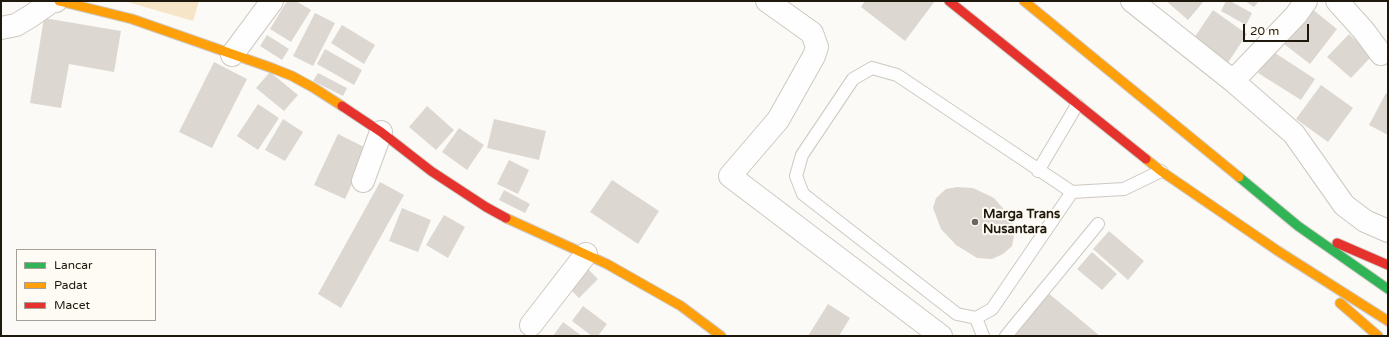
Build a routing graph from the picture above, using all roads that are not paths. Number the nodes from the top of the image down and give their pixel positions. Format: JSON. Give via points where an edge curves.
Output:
{"nodes":[{"id":1,"x":58,"y":1,"type":"edge"},
{"id":2,"x":272,"y":1,"type":"edge"},
{"id":3,"x":767,"y":1,"type":"edge"},
{"id":4,"x":949,"y":1,"type":"edge"},
{"id":5,"x":1024,"y":1,"type":"edge"},
{"id":6,"x":1132,"y":1,"type":"edge"},
{"id":7,"x":1306,"y":1,"type":"edge"},
{"id":8,"x":1338,"y":1,"type":"edge"},
{"id":9,"x":1,"y":28,"type":"edge"},
{"id":10,"x":1381,"y":54,"type":"dead end"},
{"id":11,"x":232,"y":55,"type":"junction"},
{"id":12,"x":1233,"y":81,"type":"junction"},
{"id":13,"x":1077,"y":105,"type":"junction"},
{"id":14,"x":381,"y":132,"type":"junction"},
{"id":15,"x":1038,"y":171,"type":"junction"},
{"id":16,"x":1161,"y":171,"type":"junction"},
{"id":17,"x":363,"y":182,"type":"dead end"},
{"id":18,"x":1072,"y":192,"type":"junction"},
{"id":19,"x":1098,"y":224,"type":"dead end"},
{"id":20,"x":1298,"y":226,"type":"junction"},
{"id":21,"x":1388,"y":231,"type":"edge"},
{"id":22,"x":1278,"y":251,"type":"junction"},
{"id":23,"x":586,"y":254,"type":"junction"},
{"id":24,"x":1388,"y":264,"type":"edge"},
{"id":25,"x":1388,"y":289,"type":"edge"},
{"id":26,"x":976,"y":318,"type":"junction"},
{"id":27,"x":1388,"y":321,"type":"edge"},
{"id":28,"x":531,"y":325,"type":"dead end"},
{"id":29,"x":721,"y":336,"type":"edge"},
{"id":30,"x":941,"y":336,"type":"edge"},
{"id":31,"x":983,"y":336,"type":"edge"},
{"id":32,"x":1006,"y":336,"type":"edge"},
{"id":33,"x":1378,"y":336,"type":"edge"}],
"edges":[{"from":1,"to":9,"type":"street","via":[[51,2],[16,25]]},
{"from":1,"to":11,"type":"main road","via":[[132,19]]},
{"from":2,"to":11,"type":"street"},
{"from":3,"to":30,"type":"street","via":[[812,34],[817,47],[778,120],[730,176]]},
{"from":4,"to":13,"type":"main road"},
{"from":5,"to":20,"type":"main road"},
{"from":6,"to":12,"type":"street"},
{"from":7,"to":12,"type":"street","via":[[1296,15]]},
{"from":8,"to":10,"type":"street"},
{"from":11,"to":14,"type":"main road","via":[[292,76]]},
{"from":12,"to":21,"type":"street","via":[[1294,134],[1344,205],[1365,221]]},
{"from":13,"to":15,"type":"lane"},
{"from":13,"to":16,"type":"main road"},
{"from":14,"to":17,"type":"street"},
{"from":14,"to":23,"type":"main road","via":[[431,171],[486,207],[515,223]]},
{"from":15,"to":18,"type":"lane"},
{"from":15,"to":26,"type":"lane","via":[[898,75],[872,68],[853,79],[802,155],[796,176],[803,194],[956,314]]},
{"from":16,"to":18,"type":"lane","via":[[1124,189]]},
{"from":16,"to":22,"type":"main road"},
{"from":18,"to":26,"type":"lane","via":[[992,309]]},
{"from":19,"to":32,"type":"lane"},
{"from":20,"to":24,"type":"main road"},
{"from":20,"to":25,"type":"main road"},
{"from":22,"to":27,"type":"main road"},
{"from":22,"to":33,"type":"main road"},
{"from":23,"to":28,"type":"street"},
{"from":23,"to":29,"type":"main road","via":[[681,306]]},
{"from":26,"to":31,"type":"lane"}]}
